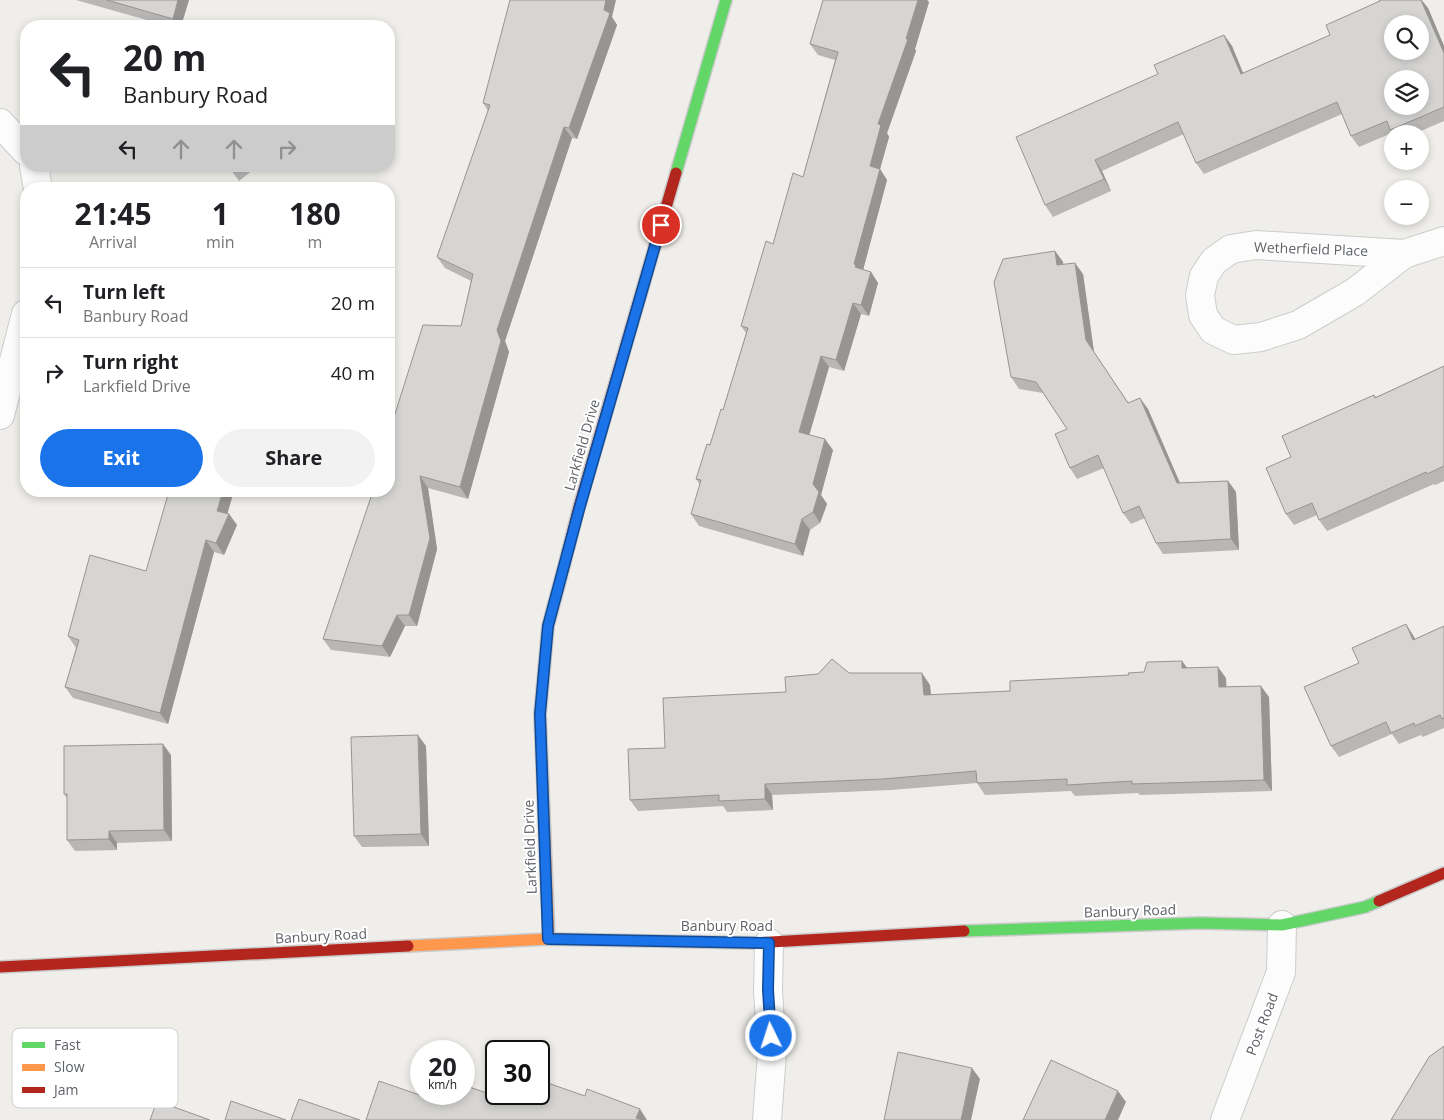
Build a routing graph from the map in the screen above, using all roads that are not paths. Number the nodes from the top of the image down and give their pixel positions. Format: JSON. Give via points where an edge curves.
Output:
{"nodes":[{"id":1,"x":726,"y":0,"type":"edge"},
{"id":2,"x":0,"y":123,"type":"edge"},
{"id":3,"x":20,"y":144,"type":"edge"},
{"id":4,"x":1444,"y":241,"type":"edge"},
{"id":5,"x":1404,"y":254,"type":"junction"},
{"id":6,"x":20,"y":337,"type":"edge"},
{"id":7,"x":0,"y":415,"type":"edge"},
{"id":8,"x":1444,"y":873,"type":"edge"},
{"id":9,"x":1282,"y":925,"type":"junction"},
{"id":10,"x":548,"y":939,"type":"junction"},
{"id":11,"x":769,"y":943,"type":"junction"},
{"id":12,"x":0,"y":967,"type":"edge"},
{"id":13,"x":766,"y":1120,"type":"edge"},
{"id":14,"x":1225,"y":1120,"type":"edge"}],
"edges":[{"from":1,"to":10,"type":"street","name":"Larkfield Drive","via":[[548,626],[540,714]]},
{"from":2,"to":3,"type":"street"},
{"from":4,"to":5,"type":"street","name":"Wetherfield Place"},
{"from":5,"to":5,"type":"street","name":"Wetherfield Place","via":[[1256,245],[1231,249],[1214,261],[1204,276],[1200,295],[1203,315],[1213,330],[1234,340],[1261,338],[1298,325],[1355,292]]},
{"from":6,"to":7,"type":"street"},
{"from":8,"to":9,"type":"street","name":"Banbury Road","via":[[1365,907]]},
{"from":9,"to":11,"type":"street","name":"Banbury Road","via":[[1200,923],[949,931]]},
{"from":9,"to":14,"type":"street","name":"Post Road","via":[[1281,972]]},
{"from":10,"to":11,"type":"street","name":"Banbury Road"},
{"from":10,"to":12,"type":"street","name":"Banbury Road"},
{"from":11,"to":13,"type":"street","via":[[772,1053]]}]}
